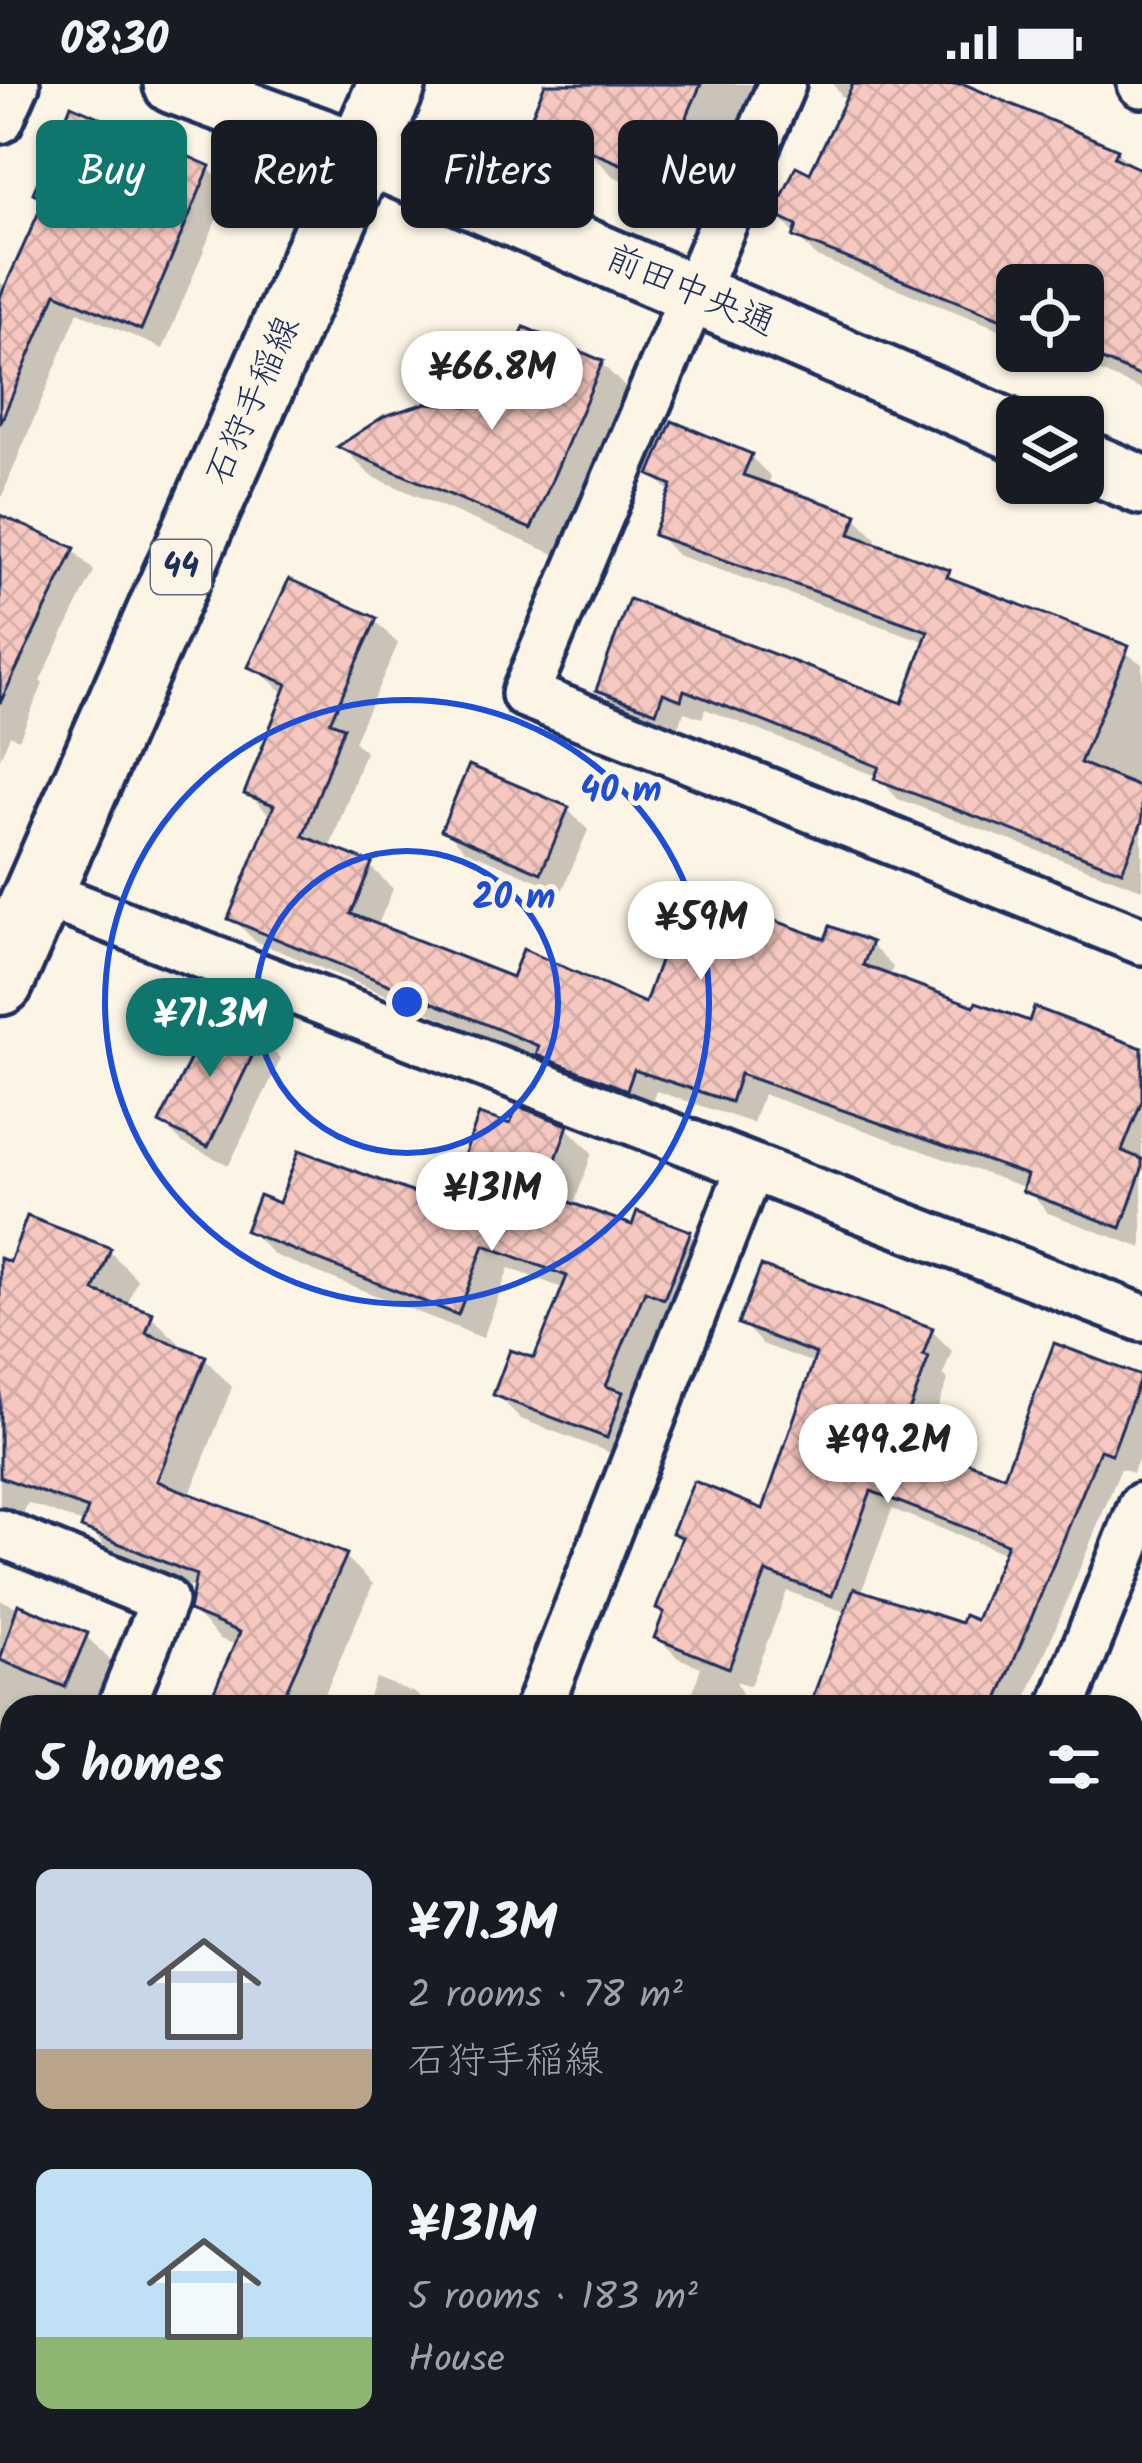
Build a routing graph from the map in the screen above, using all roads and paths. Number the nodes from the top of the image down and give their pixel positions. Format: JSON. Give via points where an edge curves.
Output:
{"nodes":[{"id":1,"x":16,"y":84,"type":"edge"},
{"id":2,"x":173,"y":84,"type":"edge"},
{"id":3,"x":392,"y":84,"type":"edge"},
{"id":4,"x":782,"y":84,"type":"edge"},
{"id":5,"x":272,"y":120,"type":"edge"},
{"id":6,"x":376,"y":120,"type":"edge"},
{"id":7,"x":0,"y":121,"type":"edge"},
{"id":8,"x":377,"y":159,"type":"edge"},
{"id":9,"x":329,"y":228,"type":"edge"},
{"id":10,"x":691,"y":293,"type":"junction"},
{"id":11,"x":996,"y":423,"type":"edge"},
{"id":12,"x":1104,"y":469,"type":"edge"},
{"id":13,"x":1142,"y":485,"type":"edge"},
{"id":14,"x":39,"y":892,"type":"junction"},
{"id":15,"x":1142,"y":941,"type":"edge"},
{"id":16,"x":0,"y":981,"type":"edge"},
{"id":17,"x":750,"y":1167,"type":"junction"},
{"id":18,"x":1142,"y":1318,"type":"edge"},
{"id":19,"x":1142,"y":1506,"type":"edge"},
{"id":20,"x":0,"y":1533,"type":"edge"},
{"id":21,"x":127,"y":1695,"type":"edge"},
{"id":22,"x":543,"y":1695,"type":"edge"},
{"id":23,"x":1067,"y":1695,"type":"edge"}],
"edges":[{"from":1,"to":7,"type":"street"},
{"from":2,"to":5,"type":"street","name":"前田中央通"},
{"from":3,"to":6,"type":"main road","name":"石狩手稲線","number":"44"},
{"from":4,"to":10,"type":"street"},
{"from":8,"to":10,"type":"street","name":"前田中央通"},
{"from":9,"to":14,"type":"main road","name":"石狩手稲線","number":"44"},
{"from":10,"to":11,"type":"street","name":"前田中央通"},
{"from":10,"to":15,"type":"street","via":[[525,694]]},
{"from":12,"to":13,"type":"street"},
{"from":14,"to":16,"type":"main road","name":"石狩手稲線","number":"44"},
{"from":14,"to":17,"type":"street"},
{"from":17,"to":18,"type":"street"},
{"from":17,"to":22,"type":"street"},
{"from":19,"to":23,"type":"street"},
{"from":20,"to":21,"type":"street","via":[[164,1600]]}]}
